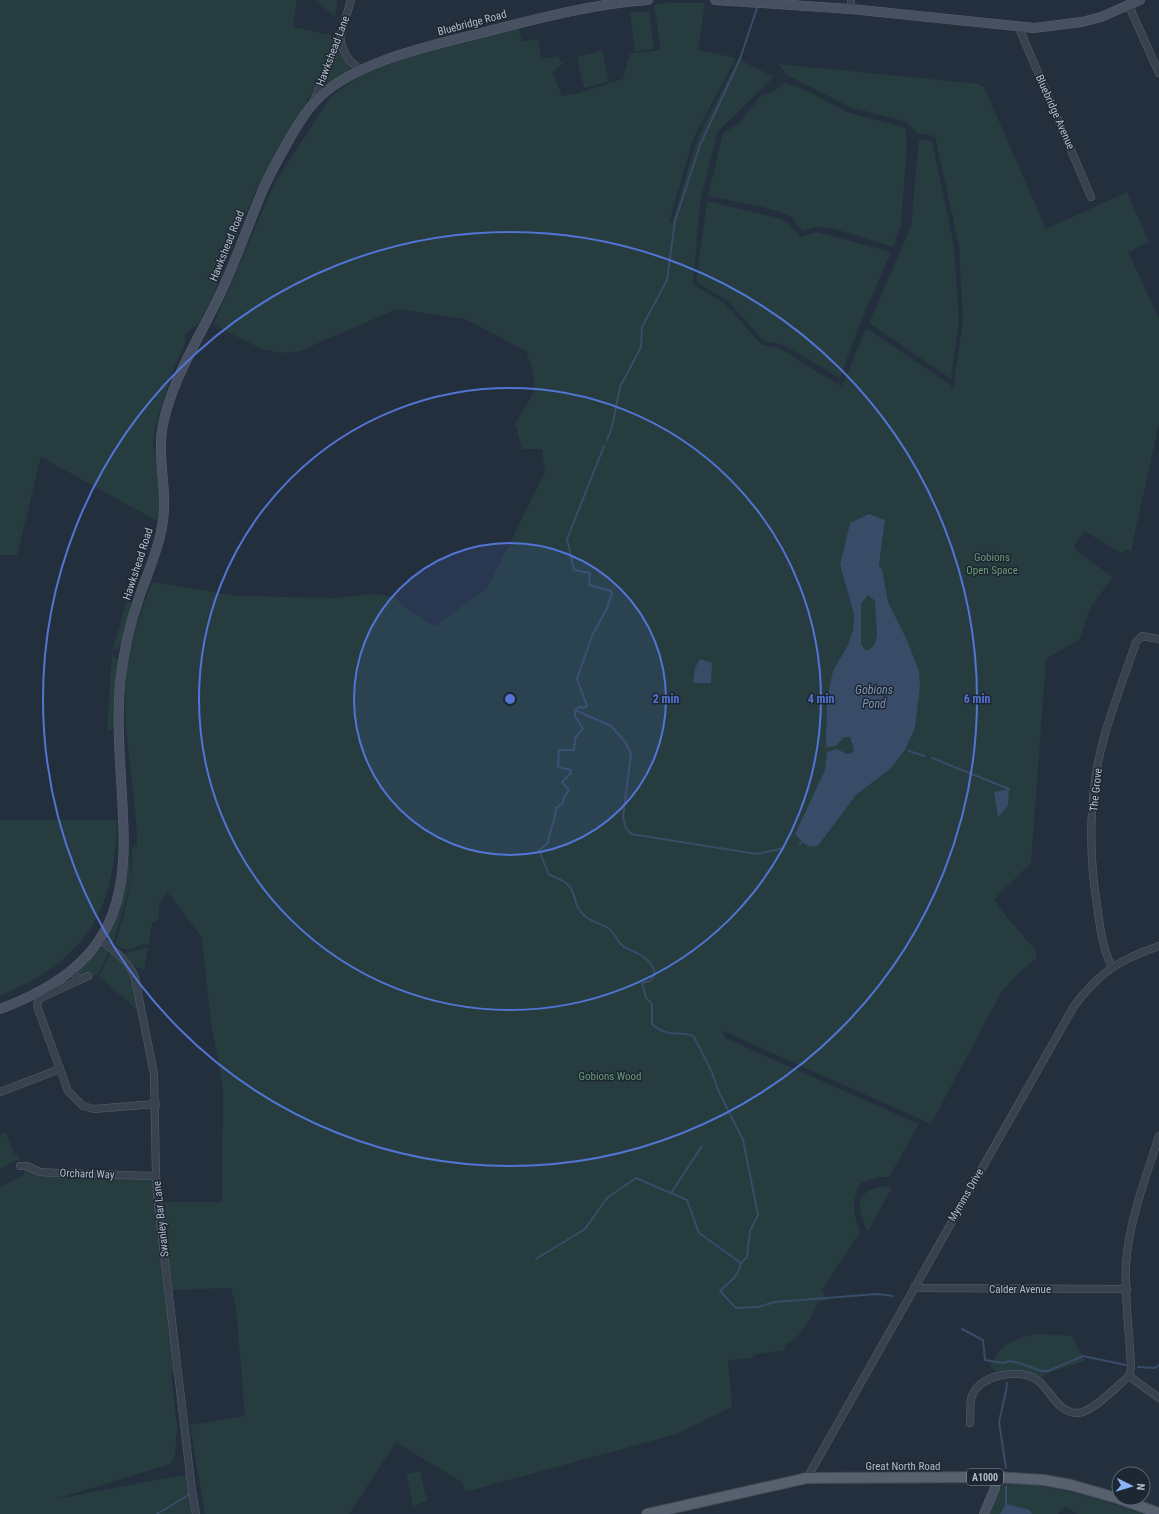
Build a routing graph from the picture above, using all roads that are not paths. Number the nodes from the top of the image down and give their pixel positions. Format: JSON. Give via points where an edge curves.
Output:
{"nodes":[{"id":1,"x":351,"y":0,"type":"edge"},
{"id":2,"x":648,"y":0,"type":"edge"},
{"id":3,"x":715,"y":0,"type":"edge"},
{"id":4,"x":1140,"y":0,"type":"edge"},
{"id":5,"x":851,"y":4,"type":"edge"},
{"id":6,"x":1129,"y":6,"type":"junction"},
{"id":7,"x":1019,"y":28,"type":"junction"},
{"id":8,"x":340,"y":37,"type":"junction"},
{"id":9,"x":362,"y":70,"type":"junction"},
{"id":10,"x":1159,"y":73,"type":"edge"},
{"id":11,"x":314,"y":101,"type":"junction"},
{"id":12,"x":1091,"y":197,"type":"dead end"},
{"id":13,"x":1159,"y":639,"type":"edge"},
{"id":14,"x":99,"y":939,"type":"junction"},
{"id":15,"x":1159,"y":946,"type":"edge"},
{"id":16,"x":1112,"y":967,"type":"junction"},
{"id":17,"x":71,"y":970,"type":"junction"},
{"id":18,"x":88,"y":976,"type":"dead end"},
{"id":19,"x":79,"y":980,"type":"junction"},
{"id":20,"x":0,"y":1009,"type":"edge"},
{"id":21,"x":60,"y":1069,"type":"junction"},
{"id":22,"x":0,"y":1092,"type":"edge"},
{"id":23,"x":156,"y":1104,"type":"junction"},
{"id":24,"x":1159,"y":1136,"type":"edge"},
{"id":25,"x":20,"y":1166,"type":"dead end"},
{"id":26,"x":156,"y":1176,"type":"junction"},
{"id":27,"x":914,"y":1287,"type":"junction"},
{"id":28,"x":1126,"y":1289,"type":"junction"},
{"id":29,"x":1129,"y":1376,"type":"junction"},
{"id":30,"x":1159,"y":1398,"type":"edge"},
{"id":31,"x":970,"y":1423,"type":"dead end"},
{"id":32,"x":996,"y":1477,"type":"junction"},
{"id":33,"x":807,"y":1478,"type":"junction"},
{"id":34,"x":1159,"y":1513,"type":"edge"},
{"id":35,"x":196,"y":1514,"type":"edge"},
{"id":36,"x":647,"y":1514,"type":"edge"},
{"id":37,"x":984,"y":1514,"type":"edge"}],
"edges":[{"from":1,"to":8,"type":"street","name":"Hawkshead Lane"},
{"from":2,"to":9,"type":"street","name":"Bluebridge Road","via":[[583,8],[546,16],[388,59]]},
{"from":3,"to":5,"type":"street"},
{"from":4,"to":6,"type":"street"},
{"from":5,"to":7,"type":"street"},
{"from":6,"to":7,"type":"street","via":[[1082,22]]},
{"from":6,"to":10,"type":"street"},
{"from":7,"to":12,"type":"street","name":"Bluebridge Avenue"},
{"from":8,"to":9,"type":"street","via":[[346,57]]},
{"from":8,"to":11,"type":"street","name":"Hawkshead Lane"},
{"from":9,"to":11,"type":"street","name":"Bluebridge Road","via":[[338,83]]},
{"from":11,"to":14,"type":"street","name":"Hawkshead Road","via":[[283,151],[260,196],[226,282],[177,378],[166,412],[160,438],[165,503],[162,528],[127,636],[120,687],[119,733],[125,833],[124,864],[115,908]]},
{"from":13,"to":16,"type":"street","name":"The Grove","via":[[1142,636],[1136,642],[1105,733],[1097,771],[1092,871],[1104,950]]},
{"from":14,"to":17,"type":"street","name":"Hawkshead Road"},
{"from":14,"to":23,"type":"street","name":"Swanley Bar Lane","via":[[131,966],[153,1062]]},
{"from":15,"to":16,"type":"street","name":"Mymms Drive"},
{"from":16,"to":27,"type":"street","name":"Mymms Drive","via":[[1094,982],[1074,1006]]},
{"from":17,"to":19,"type":"street"},
{"from":17,"to":20,"type":"street","name":"Hawkshead Road","via":[[37,993]]},
{"from":18,"to":19,"type":"street"},
{"from":19,"to":21,"type":"street","via":[[40,999],[37,1003]]},
{"from":21,"to":22,"type":"street"},
{"from":21,"to":23,"type":"street","via":[[70,1095],[88,1108]]},
{"from":23,"to":26,"type":"street","name":"Swanley Bar Lane"},
{"from":24,"to":28,"type":"street","via":[[1130,1232]]},
{"from":25,"to":26,"type":"street","name":"Orchard Way","via":[[40,1172]]},
{"from":26,"to":35,"type":"street","name":"Swanley Bar Lane"},
{"from":27,"to":28,"type":"street","name":"Calder Avenue"},
{"from":27,"to":33,"type":"street","name":"Mymms Drive"},
{"from":28,"to":29,"type":"street","via":[[1131,1358]]},
{"from":29,"to":30,"type":"street"},
{"from":29,"to":31,"type":"street","via":[[1090,1409],[1079,1413],[1063,1409],[1034,1378],[996,1375],[972,1396]]},
{"from":32,"to":33,"type":"main road","name":"Great North Road","number":"A1000"},
{"from":32,"to":34,"type":"main road","name":"Great North Road","number":"A1000","via":[[1044,1480],[1071,1485]]},
{"from":32,"to":37,"type":"street","via":[[995,1488]]},
{"from":33,"to":36,"type":"main road","name":"Great North Road","number":"A1000"}]}
